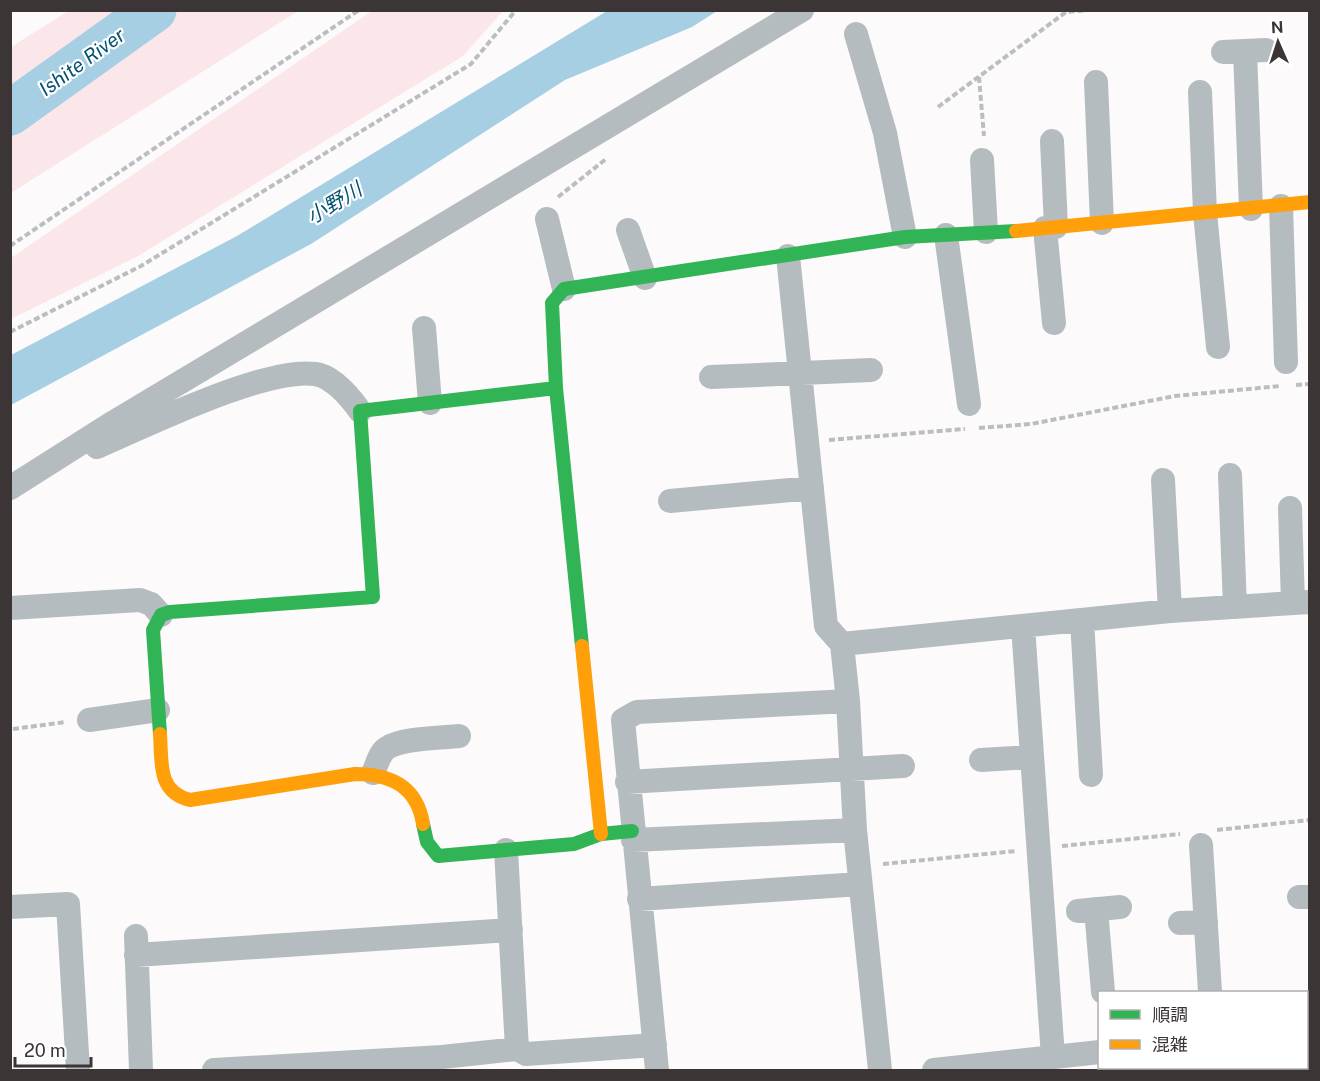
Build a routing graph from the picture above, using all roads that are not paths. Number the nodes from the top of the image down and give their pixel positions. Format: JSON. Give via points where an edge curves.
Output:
{"nodes":[{"id":1,"x":802,"y":10,"type":"edge"},
{"id":2,"x":856,"y":34,"type":"dead end"},
{"id":3,"x":1245,"y":51,"type":"dead end"},
{"id":4,"x":1096,"y":82,"type":"dead end"},
{"id":5,"x":1200,"y":92,"type":"dead end"},
{"id":6,"x":1052,"y":141,"type":"dead end"},
{"id":7,"x":982,"y":160,"type":"road end"},
{"id":8,"x":1310,"y":202,"type":"edge"},
{"id":9,"x":1281,"y":206,"type":"junction"},
{"id":10,"x":1251,"y":209,"type":"junction"},
{"id":11,"x":1205,"y":213,"type":"junction"},
{"id":12,"x":547,"y":219,"type":"dead end"},
{"id":13,"x":1102,"y":223,"type":"junction"},
{"id":14,"x":1051,"y":227,"type":"junction"},
{"id":15,"x":628,"y":230,"type":"dead end"},
{"id":16,"x":986,"y":232,"type":"junction"},
{"id":17,"x":946,"y":235,"type":"junction"},
{"id":18,"x":905,"y":237,"type":"junction"},
{"id":19,"x":789,"y":256,"type":"junction"},
{"id":20,"x":645,"y":278,"type":"junction"},
{"id":21,"x":564,"y":289,"type":"junction"},
{"id":22,"x":1054,"y":323,"type":"dead end"},
{"id":23,"x":424,"y":328,"type":"dead end"},
{"id":24,"x":1218,"y":347,"type":"dead end"},
{"id":25,"x":1279,"y":348,"type":"dead end"},
{"id":26,"x":871,"y":370,"type":"dead end"},
{"id":27,"x":800,"y":373,"type":"junction"},
{"id":28,"x":711,"y":377,"type":"dead end"},
{"id":29,"x":556,"y":388,"type":"junction"},
{"id":30,"x":430,"y":403,"type":"junction"},
{"id":31,"x":969,"y":404,"type":"dead end"},
{"id":32,"x":360,"y":411,"type":"junction"},
{"id":33,"x":60,"y":458,"type":"junction"},
{"id":34,"x":1230,"y":475,"type":"dead end"},
{"id":35,"x":1163,"y":480,"type":"dead end"},
{"id":36,"x":10,"y":488,"type":"edge"},
{"id":37,"x":812,"y":488,"type":"junction"},
{"id":38,"x":670,"y":501,"type":"dead end"},
{"id":39,"x":1290,"y":508,"type":"dead end"},
{"id":40,"x":1301,"y":603,"type":"edge"},
{"id":41,"x":1235,"y":607,"type":"junction"},
{"id":42,"x":10,"y":608,"type":"edge"},
{"id":43,"x":1170,"y":611,"type":"junction"},
{"id":44,"x":161,"y":615,"type":"junction"},
{"id":45,"x":1082,"y":620,"type":"junction"},
{"id":46,"x":1023,"y":626,"type":"junction"},
{"id":47,"x":842,"y":644,"type":"junction"},
{"id":48,"x":848,"y":701,"type":"junction"},
{"id":49,"x":158,"y":710,"type":"junction"},
{"id":50,"x":89,"y":720,"type":"road end"},
{"id":51,"x":459,"y":736,"type":"dead end"},
{"id":52,"x":1032,"y":757,"type":"junction"},
{"id":53,"x":981,"y":760,"type":"dead end"},
{"id":54,"x":903,"y":766,"type":"dead end"},
{"id":55,"x":852,"y":769,"type":"junction"},
{"id":56,"x":374,"y":773,"type":"junction"},
{"id":57,"x":1091,"y":775,"type":"dead end"},
{"id":58,"x":627,"y":782,"type":"junction"},
{"id":59,"x":855,"y":830,"type":"junction"},
{"id":60,"x":601,"y":834,"type":"junction"},
{"id":61,"x":632,"y":836,"type":"junction"},
{"id":62,"x":1203,"y":836,"type":"road end"},
{"id":63,"x":506,"y":850,"type":"junction"},
{"id":64,"x":859,"y":875,"type":"junction"},
{"id":65,"x":639,"y":899,"type":"junction"},
{"id":66,"x":10,"y":907,"type":"edge"},
{"id":67,"x":1098,"y":909,"type":"dead end"},
{"id":68,"x":1206,"y":922,"type":"junction"},
{"id":69,"x":1180,"y":923,"type":"dead end"},
{"id":70,"x":511,"y":930,"type":"junction"},
{"id":71,"x":1103,"y":991,"type":"edge"},
{"id":72,"x":1210,"y":991,"type":"edge"},
{"id":73,"x":655,"y":1045,"type":"junction"},
{"id":74,"x":1098,"y":1052,"type":"edge"},
{"id":75,"x":523,"y":1058,"type":"edge"},
{"id":76,"x":1063,"y":1061,"type":"edge"},
{"id":77,"x":442,"y":1064,"type":"edge"},
{"id":78,"x":368,"y":1066,"type":"edge"},
{"id":79,"x":1010,"y":1067,"type":"edge"},
{"id":80,"x":78,"y":1071,"type":"edge"},
{"id":81,"x":141,"y":1071,"type":"edge"},
{"id":82,"x":213,"y":1071,"type":"edge"},
{"id":83,"x":657,"y":1071,"type":"edge"},
{"id":84,"x":880,"y":1071,"type":"edge"},
{"id":85,"x":934,"y":1071,"type":"edge"}],
"edges":[{"from":1,"to":33,"type":"street"},
{"from":2,"to":18,"type":"street","via":[[885,133]]},
{"from":3,"to":10,"type":"street"},
{"from":4,"to":13,"type":"street"},
{"from":5,"to":11,"type":"street"},
{"from":6,"to":14,"type":"street"},
{"from":7,"to":16,"type":"street"},
{"from":8,"to":9,"type":"street"},
{"from":9,"to":10,"type":"street"},
{"from":9,"to":25,"type":"street"},
{"from":10,"to":11,"type":"street"},
{"from":11,"to":13,"type":"street"},
{"from":11,"to":24,"type":"street"},
{"from":12,"to":21,"type":"street"},
{"from":13,"to":14,"type":"street"},
{"from":14,"to":16,"type":"street"},
{"from":14,"to":22,"type":"street"},
{"from":15,"to":20,"type":"street"},
{"from":16,"to":17,"type":"street"},
{"from":17,"to":18,"type":"street"},
{"from":17,"to":31,"type":"street"},
{"from":18,"to":19,"type":"street"},
{"from":19,"to":20,"type":"street"},
{"from":19,"to":27,"type":"street"},
{"from":20,"to":21,"type":"street"},
{"from":21,"to":29,"type":"street","via":[[552,303]]},
{"from":23,"to":30,"type":"street"},
{"from":26,"to":27,"type":"street"},
{"from":27,"to":28,"type":"street"},
{"from":27,"to":37,"type":"street"},
{"from":29,"to":30,"type":"street"},
{"from":29,"to":60,"type":"street"},
{"from":30,"to":32,"type":"street"},
{"from":32,"to":33,"type":"street","via":[[351,398],[317,374],[293,374],[263,380]]},
{"from":32,"to":44,"type":"street","via":[[373,597]]},
{"from":33,"to":36,"type":"street"},
{"from":34,"to":41,"type":"street"},
{"from":35,"to":43,"type":"street"},
{"from":37,"to":38,"type":"street"},
{"from":37,"to":47,"type":"street","via":[[826,626]]},
{"from":39,"to":40,"type":"street"},
{"from":40,"to":41,"type":"street"},
{"from":41,"to":43,"type":"street"},
{"from":42,"to":44,"type":"street","via":[[140,600],[151,604]]},
{"from":43,"to":45,"type":"street"},
{"from":44,"to":49,"type":"street","via":[[153,630]]},
{"from":45,"to":46,"type":"street"},
{"from":45,"to":57,"type":"street"},
{"from":46,"to":47,"type":"street"},
{"from":46,"to":52,"type":"street"},
{"from":47,"to":48,"type":"street"},
{"from":48,"to":55,"type":"street"},
{"from":48,"to":58,"type":"street","via":[[629,714],[622,728]]},
{"from":49,"to":50,"type":"street"},
{"from":49,"to":56,"type":"street","via":[[163,778],[176,798],[190,800]]},
{"from":51,"to":56,"type":"street","via":[[398,743],[379,757]]},
{"from":52,"to":53,"type":"street"},
{"from":52,"to":76,"type":"street"},
{"from":54,"to":55,"type":"street"},
{"from":55,"to":58,"type":"street"},
{"from":55,"to":59,"type":"street"},
{"from":56,"to":63,"type":"street","via":[[404,785],[416,797],[425,842],[438,856]]},
{"from":58,"to":61,"type":"street"},
{"from":59,"to":61,"type":"street"},
{"from":59,"to":64,"type":"street"},
{"from":60,"to":61,"type":"street"},
{"from":60,"to":63,"type":"street","via":[[574,844]]},
{"from":61,"to":65,"type":"street"},
{"from":62,"to":68,"type":"street"},
{"from":63,"to":70,"type":"street"},
{"from":64,"to":65,"type":"street"},
{"from":64,"to":84,"type":"street"},
{"from":65,"to":73,"type":"street"},
{"from":66,"to":80,"type":"street","via":[[68,904]]},
{"from":67,"to":71,"type":"street"},
{"from":68,"to":69,"type":"street"},
{"from":68,"to":72,"type":"street"},
{"from":70,"to":75,"type":"street"},
{"from":70,"to":81,"type":"street","via":[[136,946]]},
{"from":73,"to":75,"type":"street"},
{"from":73,"to":83,"type":"street"},
{"from":74,"to":76,"type":"street"},
{"from":75,"to":77,"type":"street"},
{"from":76,"to":79,"type":"street"},
{"from":77,"to":78,"type":"street"},
{"from":78,"to":82,"type":"street"},
{"from":79,"to":85,"type":"street"}]}
